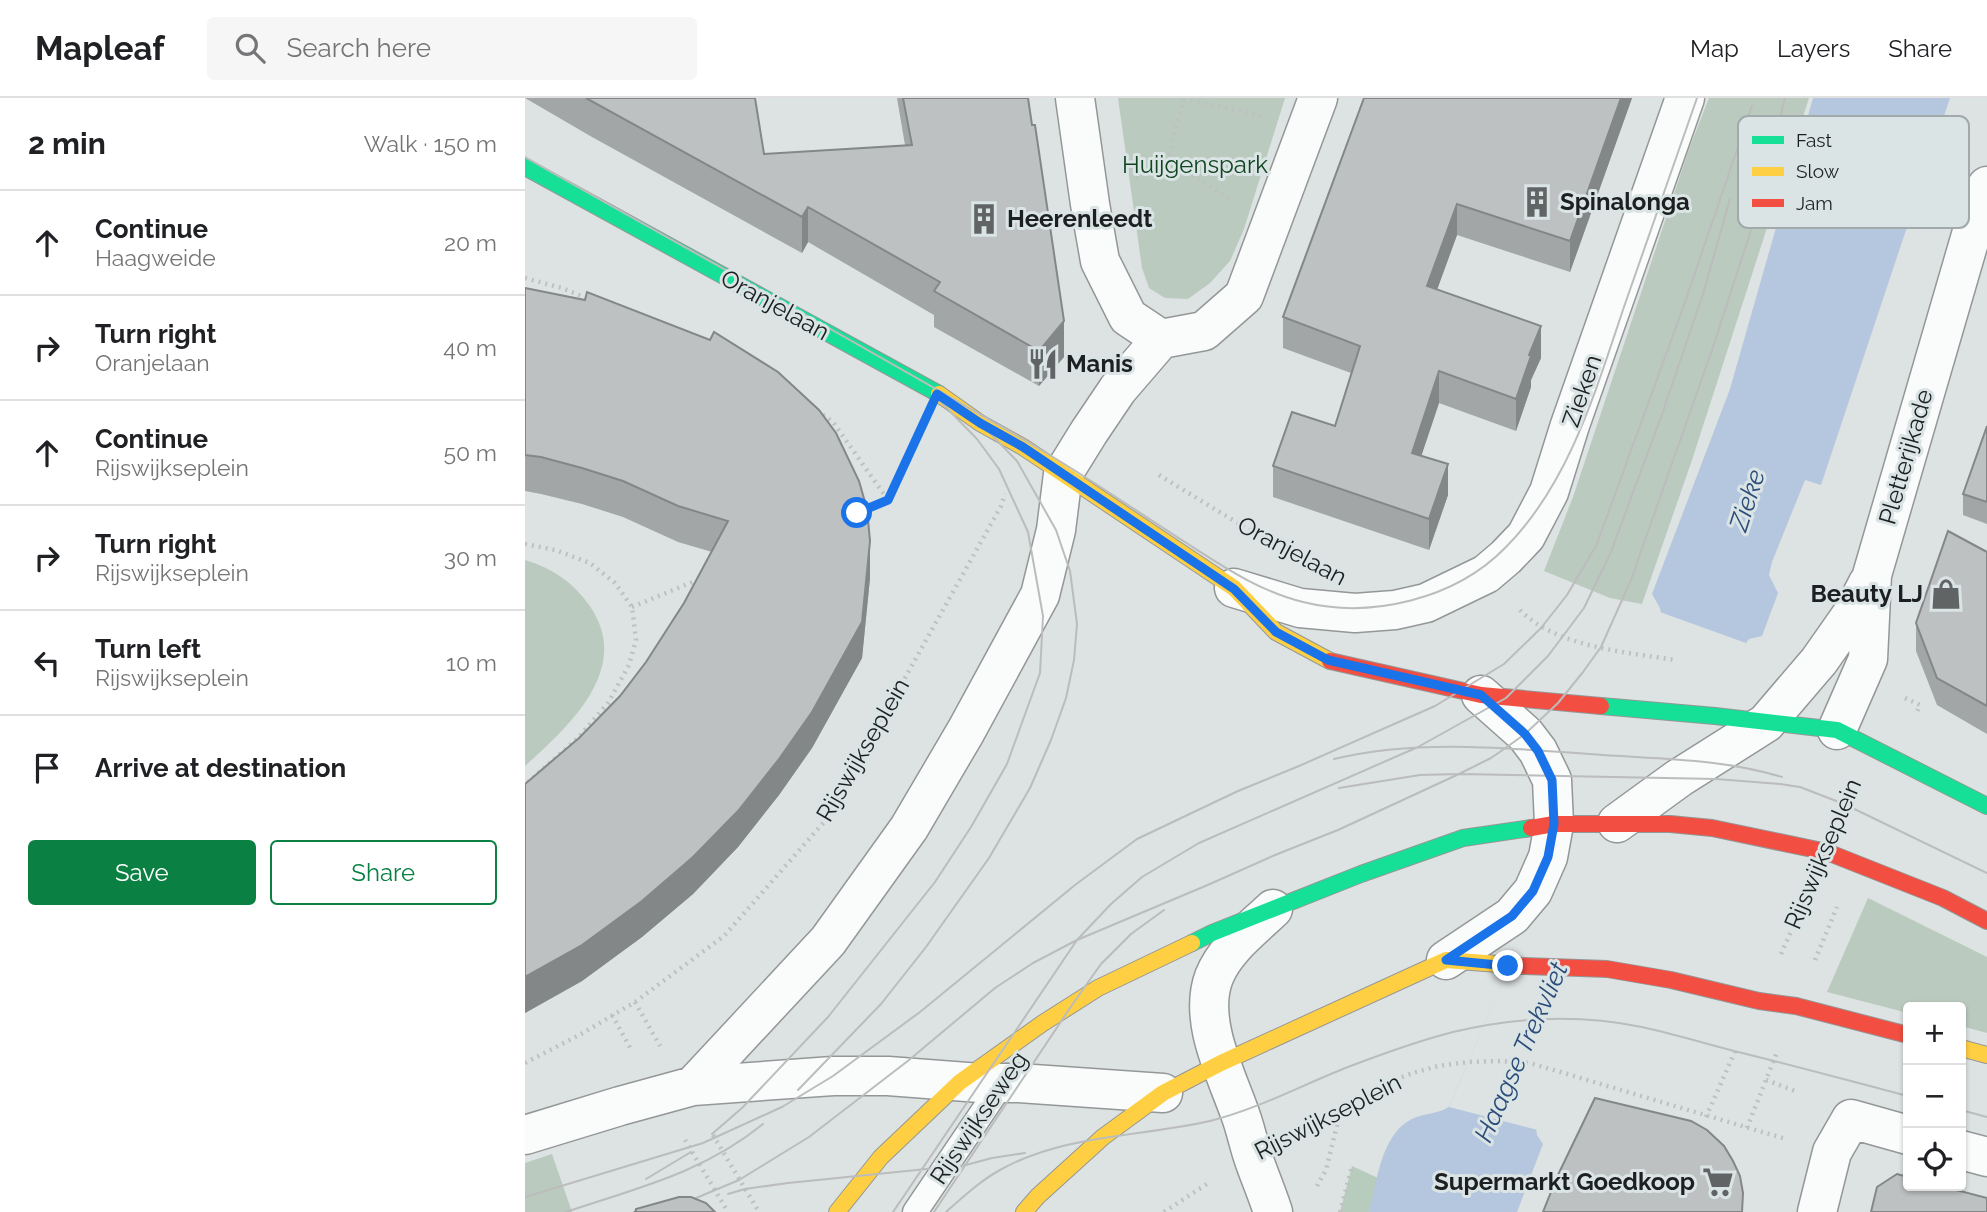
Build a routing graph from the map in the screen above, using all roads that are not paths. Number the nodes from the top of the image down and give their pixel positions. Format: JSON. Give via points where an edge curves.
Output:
{"nodes":[{"id":1,"x":1076,"y":98,"type":"edge"},
{"id":2,"x":1685,"y":98,"type":"edge"},
{"id":3,"x":1312,"y":112,"type":"edge"},
{"id":4,"x":525,"y":167,"type":"edge"},
{"id":5,"x":1987,"y":186,"type":"edge"},
{"id":6,"x":1980,"y":232,"type":"edge"},
{"id":7,"x":1161,"y":339,"type":"junction"},
{"id":8,"x":1063,"y":474,"type":"junction"},
{"id":9,"x":1872,"y":575,"type":"junction"},
{"id":10,"x":1234,"y":589,"type":"junction"},
{"id":11,"x":1481,"y":695,"type":"junction"},
{"id":12,"x":1766,"y":723,"type":"junction"},
{"id":13,"x":1837,"y":730,"type":"junction"},
{"id":14,"x":1987,"y":806,"type":"edge"},
{"id":15,"x":1618,"y":823,"type":"junction"},
{"id":16,"x":1562,"y":824,"type":"junction"},
{"id":17,"x":1273,"y":909,"type":"junction"},
{"id":18,"x":1987,"y":921,"type":"edge"},
{"id":19,"x":1446,"y":960,"type":"junction"},
{"id":20,"x":1043,"y":1023,"type":"junction"},
{"id":21,"x":1903,"y":1034,"type":"edge"},
{"id":22,"x":1966,"y":1049,"type":"edge"},
{"id":23,"x":1987,"y":1055,"type":"edge"},
{"id":24,"x":1221,"y":1063,"type":"junction"},
{"id":25,"x":960,"y":1082,"type":"junction"},
{"id":26,"x":1003,"y":1082,"type":"junction"},
{"id":27,"x":694,"y":1086,"type":"junction"},
{"id":28,"x":1163,"y":1093,"type":"junction"},
{"id":29,"x":1903,"y":1134,"type":"edge"},
{"id":30,"x":525,"y":1135,"type":"edge"},
{"id":31,"x":1966,"y":1151,"type":"edge"},
{"id":32,"x":1987,"y":1157,"type":"edge"},
{"id":33,"x":837,"y":1212,"type":"edge"},
{"id":34,"x":915,"y":1212,"type":"edge"},
{"id":35,"x":1024,"y":1212,"type":"edge"},
{"id":36,"x":1273,"y":1212,"type":"edge"},
{"id":37,"x":1817,"y":1212,"type":"edge"}],
"edges":[{"from":1,"to":7,"type":"street","via":[[1100,261],[1128,317]]},
{"from":2,"to":10,"type":"street","name":"Zieken","via":[[1549,492],[1526,536],[1486,574],[1426,603],[1395,610],[1355,613],[1300,608]]},
{"from":3,"to":7,"type":"street","via":[[1244,296],[1204,331]]},
{"from":4,"to":8,"type":"main road","name":"Oranjelaan","via":[[937,394]]},
{"from":5,"to":6,"type":"street","name":"Pletterijkade"},
{"from":6,"to":9,"type":"street","name":"Pletterijkade"},
{"from":7,"to":8,"type":"street","via":[[1118,389]]},
{"from":8,"to":10,"type":"main road","name":"Oranjelaan"},
{"from":8,"to":27,"type":"street","via":[[1056,530],[1040,595],[909,828],[828,941]]},
{"from":9,"to":12,"type":"street","via":[[1819,662]]},
{"from":9,"to":13,"type":"street","name":"Pletterijkade","via":[[1868,659]]},
{"from":10,"to":11,"type":"main road","via":[[1276,632],[1328,660]]},
{"from":11,"to":12,"type":"main road"},
{"from":11,"to":16,"type":"street","via":[[1538,751],[1552,780]]},
{"from":12,"to":13,"type":"main road"},
{"from":12,"to":15,"type":"street"},
{"from":13,"to":14,"type":"main road"},
{"from":15,"to":16,"type":"main road"},
{"from":15,"to":18,"type":"main road","via":[[1712,828],[1827,852],[1943,898]]},
{"from":16,"to":17,"type":"main road","via":[[1463,838]]},
{"from":16,"to":19,"type":"street","via":[[1533,891],[1512,916]]},
{"from":17,"to":20,"type":"main road","via":[[1126,974]]},
{"from":17,"to":24,"type":"street","via":[[1224,957],[1214,978],[1209,1000]]},
{"from":19,"to":21,"type":"main road","via":[[1607,969],[1796,1006]]},
{"from":19,"to":24,"type":"main road"},
{"from":20,"to":25,"type":"main road"},
{"from":20,"to":26,"type":"lane","name":"Rijswijkseweg"},
{"from":22,"to":23,"type":"main road"},
{"from":24,"to":28,"type":"main road"},
{"from":24,"to":36,"type":"street"},
{"from":25,"to":26,"type":"street"},
{"from":25,"to":27,"type":"street","via":[[833,1076]]},
{"from":25,"to":33,"type":"main road","name":"Rijswijkseweg","via":[[881,1157]]},
{"from":26,"to":28,"type":"street"},
{"from":26,"to":34,"type":"lane","name":"Rijswijkseweg"},
{"from":27,"to":30,"type":"street"},
{"from":28,"to":35,"type":"main road","via":[[1103,1137]]},
{"from":29,"to":37,"type":"street","via":[[1851,1119],[1832,1152]]},
{"from":31,"to":32,"type":"street"}]}
